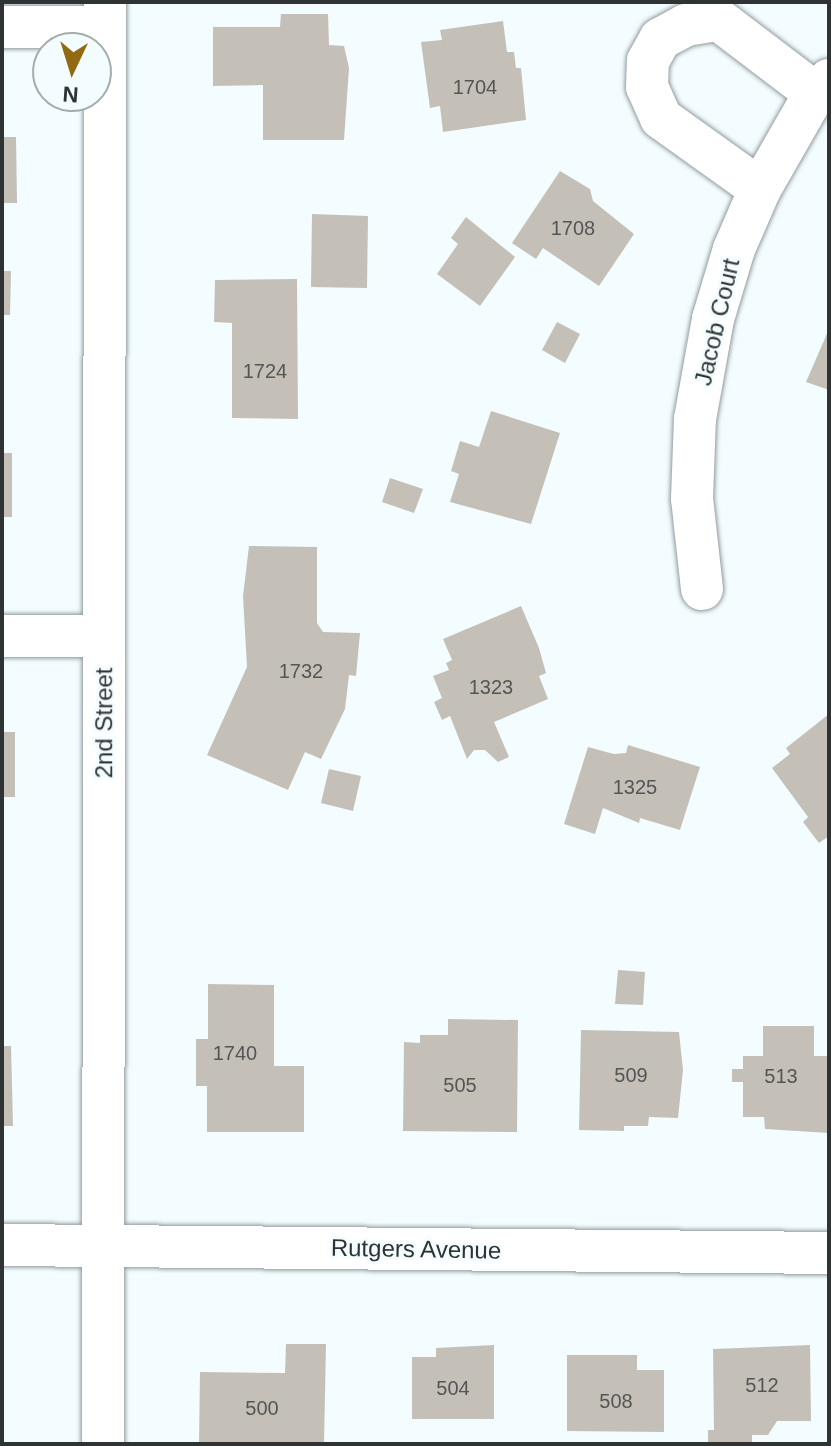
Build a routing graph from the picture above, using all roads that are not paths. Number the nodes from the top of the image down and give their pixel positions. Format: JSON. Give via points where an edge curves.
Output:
{"nodes":[{"id":1,"x":105,"y":14,"type":"edge"},
{"id":2,"x":2,"y":27,"type":"edge"},
{"id":3,"x":822,"y":87,"type":"edge"},
{"id":4,"x":760,"y":189,"type":"junction"},
{"id":5,"x":702,"y":589,"type":"dead end"},
{"id":6,"x":2,"y":636,"type":"edge"},
{"id":7,"x":104,"y":636,"type":"junction"},
{"id":8,"x":2,"y":1245,"type":"edge"},
{"id":9,"x":105,"y":1246,"type":"junction"},
{"id":10,"x":829,"y":1253,"type":"edge"},
{"id":11,"x":103,"y":1444,"type":"edge"}],
"edges":[{"from":1,"to":2,"type":"street"},
{"from":1,"to":7,"type":"street","name":"2nd Street"},
{"from":3,"to":4,"type":"street","name":"Jacob Court"},
{"from":3,"to":4,"type":"street","via":[[719,20],[686,25],[660,39],[648,61],[647,87],[661,118]]},
{"from":4,"to":5,"type":"street","name":"Jacob Court","via":[[734,249],[713,319],[695,419],[692,499]]},
{"from":6,"to":7,"type":"street"},
{"from":7,"to":9,"type":"street","name":"2nd Street"},
{"from":8,"to":9,"type":"street","name":"Rutgers Avenue"},
{"from":9,"to":10,"type":"street","name":"Rutgers Avenue"},
{"from":9,"to":11,"type":"street","name":"2nd Street"}]}
